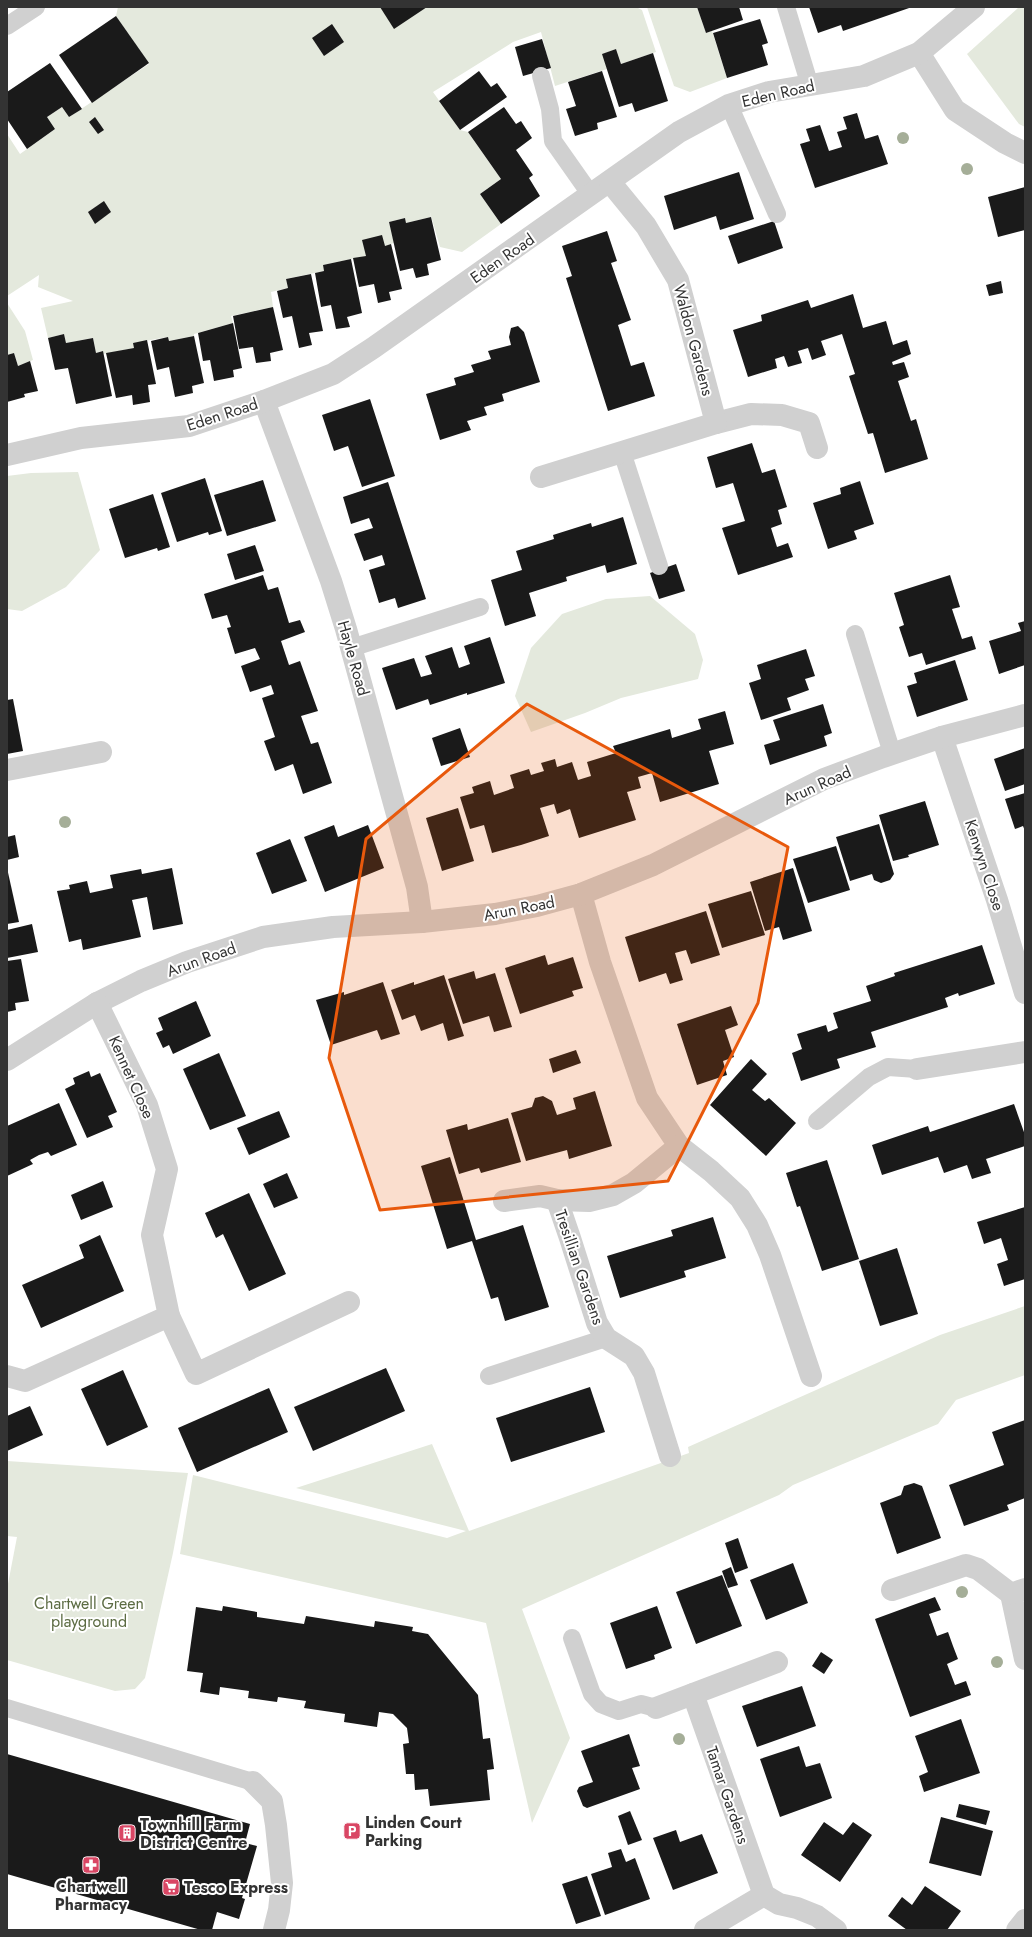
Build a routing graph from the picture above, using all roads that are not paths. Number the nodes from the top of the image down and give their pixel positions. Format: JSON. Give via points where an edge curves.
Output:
{"nodes":[{"id":1,"x":36,"y":7,"type":"edge"},
{"id":2,"x":786,"y":7,"type":"edge"},
{"id":3,"x":974,"y":7,"type":"edge"},
{"id":4,"x":7,"y":26,"type":"edge"},
{"id":5,"x":918,"y":53,"type":"junction"},
{"id":6,"x":541,"y":76,"type":"dead end"},
{"id":7,"x":810,"y":86,"type":"junction"},
{"id":8,"x":729,"y":105,"type":"junction"},
{"id":9,"x":1025,"y":153,"type":"edge"},
{"id":10,"x":610,"y":182,"type":"junction"},
{"id":11,"x":591,"y":196,"type":"junction"},
{"id":12,"x":777,"y":214,"type":"dead end"},
{"id":13,"x":264,"y":401,"type":"junction"},
{"id":14,"x":716,"y":423,"type":"junction"},
{"id":15,"x":817,"y":448,"type":"dead end"},
{"id":16,"x":622,"y":452,"type":"junction"},
{"id":17,"x":7,"y":455,"type":"edge"},
{"id":18,"x":541,"y":477,"type":"dead end"},
{"id":19,"x":658,"y":566,"type":"dead end"},
{"id":20,"x":480,"y":607,"type":"dead end"},
{"id":21,"x":855,"y":634,"type":"dead end"},
{"id":22,"x":352,"y":648,"type":"junction"},
{"id":23,"x":1025,"y":716,"type":"edge"},
{"id":24,"x":942,"y":737,"type":"junction"},
{"id":25,"x":101,"y":752,"type":"dead end"},
{"id":26,"x":892,"y":754,"type":"junction"},
{"id":27,"x":7,"y":770,"type":"edge"},
{"id":28,"x":581,"y":894,"type":"junction"},
{"id":29,"x":422,"y":922,"type":"junction"},
{"id":30,"x":1025,"y":993,"type":"edge"},
{"id":31,"x":97,"y":1003,"type":"junction"},
{"id":32,"x":1025,"y":1052,"type":"edge"},
{"id":33,"x":7,"y":1060,"type":"edge"},
{"id":34,"x":918,"y":1069,"type":"joint"},
{"id":35,"x":817,"y":1121,"type":"dead end"},
{"id":36,"x":679,"y":1146,"type":"junction"},
{"id":37,"x":557,"y":1200,"type":"junction"},
{"id":38,"x":504,"y":1201,"type":"dead end"},
{"id":39,"x":349,"y":1302,"type":"dead end"},
{"id":40,"x":169,"y":1316,"type":"junction"},
{"id":41,"x":606,"y":1338,"type":"junction"},
{"id":42,"x":7,"y":1376,"type":"edge"},
{"id":43,"x":489,"y":1376,"type":"dead end"},
{"id":44,"x":811,"y":1376,"type":"dead end"},
{"id":45,"x":670,"y":1456,"type":"dead end"},
{"id":46,"x":892,"y":1590,"type":"dead end"},
{"id":47,"x":1018,"y":1592,"type":"edge"},
{"id":48,"x":572,"y":1638,"type":"dead end"},
{"id":49,"x":1025,"y":1659,"type":"edge"},
{"id":50,"x":777,"y":1662,"type":"dead end"},
{"id":51,"x":693,"y":1694,"type":"junction"},
{"id":52,"x":7,"y":1708,"type":"edge"},
{"id":53,"x":656,"y":1708,"type":"joint"},
{"id":54,"x":253,"y":1782,"type":"joint"},
{"id":55,"x":764,"y":1895,"type":"junction"},
{"id":56,"x":1025,"y":1920,"type":"edge"},
{"id":57,"x":274,"y":1930,"type":"edge"},
{"id":58,"x":705,"y":1930,"type":"edge"},
{"id":59,"x":836,"y":1930,"type":"edge"},
{"id":60,"x":1017,"y":1930,"type":"edge"}],
"edges":[{"from":1,"to":4,"type":"lane"},
{"from":2,"to":7,"type":"lane"},
{"from":3,"to":5,"type":"street","name":"Eden Road"},
{"from":5,"to":7,"type":"street","name":"Eden Road","via":[[864,76]]},
{"from":5,"to":9,"type":"street","via":[[955,110]]},
{"from":6,"to":11,"type":"lane","via":[[550,109],[553,141]]},
{"from":7,"to":8,"type":"street","name":"Eden Road","via":[[769,92]]},
{"from":8,"to":10,"type":"street","name":"Eden Road","via":[[679,132]]},
{"from":8,"to":12,"type":"lane"},
{"from":10,"to":11,"type":"street","name":"Eden Road"},
{"from":10,"to":14,"type":"street","name":"Waldon Gardens","via":[[646,226],[678,280]]},
{"from":11,"to":13,"type":"street","name":"Eden Road","via":[[333,374]]},
{"from":13,"to":17,"type":"street","name":"Eden Road","via":[[189,426],[81,438]]},
{"from":13,"to":22,"type":"street","name":"Hayle Road","via":[[331,581]]},
{"from":14,"to":15,"type":"street","via":[[750,414],[782,415],[808,423]]},
{"from":14,"to":16,"type":"street"},
{"from":16,"to":18,"type":"street"},
{"from":16,"to":19,"type":"lane"},
{"from":20,"to":22,"type":"lane"},
{"from":21,"to":26,"type":"lane"},
{"from":22,"to":29,"type":"street","name":"Hayle Road","via":[[417,887]]},
{"from":23,"to":24,"type":"street","name":"Arun Road"},
{"from":24,"to":26,"type":"street","name":"Arun Road"},
{"from":24,"to":30,"type":"street","name":"Kenwyn Close"},
{"from":25,"to":27,"type":"street"},
{"from":26,"to":28,"type":"street","name":"Arun Road","via":[[824,779],[653,865]]},
{"from":28,"to":29,"type":"street","name":"Arun Road","via":[[502,913]]},
{"from":28,"to":36,"type":"street","via":[[600,962],[647,1098]]},
{"from":29,"to":31,"type":"street","name":"Arun Road","via":[[333,927],[263,937],[187,962]]},
{"from":31,"to":33,"type":"street","name":"Arun Road"},
{"from":31,"to":40,"type":"street","name":"Kennet Close","via":[[147,1105],[166,1169],[152,1235]]},
{"from":32,"to":34,"type":"street"},
{"from":34,"to":35,"type":"lane","via":[[888,1067],[869,1077]]},
{"from":36,"to":37,"type":"street","name":"Tresillian Gardens","via":[[634,1183],[613,1195],[589,1201]]},
{"from":36,"to":44,"type":"street","via":[[740,1198],[758,1225]]},
{"from":37,"to":38,"type":"street","name":"Tresillian Gardens","via":[[540,1196]]},
{"from":37,"to":41,"type":"street","name":"Tresillian Gardens","via":[[597,1323]]},
{"from":39,"to":40,"type":"street","name":"Kennet Close","via":[[196,1374]]},
{"from":40,"to":42,"type":"street","via":[[25,1381]]},
{"from":41,"to":43,"type":"lane"},
{"from":41,"to":45,"type":"street","name":"Tresillian Gardens","via":[[634,1356],[644,1373]]},
{"from":46,"to":47,"type":"street","via":[[966,1565]]},
{"from":47,"to":49,"type":"street"},
{"from":48,"to":53,"type":"lane","via":[[592,1694],[601,1704],[619,1711],[641,1704]]},
{"from":50,"to":51,"type":"street"},
{"from":51,"to":53,"type":"street"},
{"from":51,"to":55,"type":"street","name":"Tamar Gardens"},
{"from":52,"to":54,"type":"lane"},
{"from":54,"to":57,"type":"street","via":[[272,1801],[276,1825],[282,1883]]},
{"from":55,"to":58,"type":"street"},
{"from":55,"to":59,"type":"street","via":[[779,1904],[817,1916]]},
{"from":56,"to":60,"type":"street"}]}
